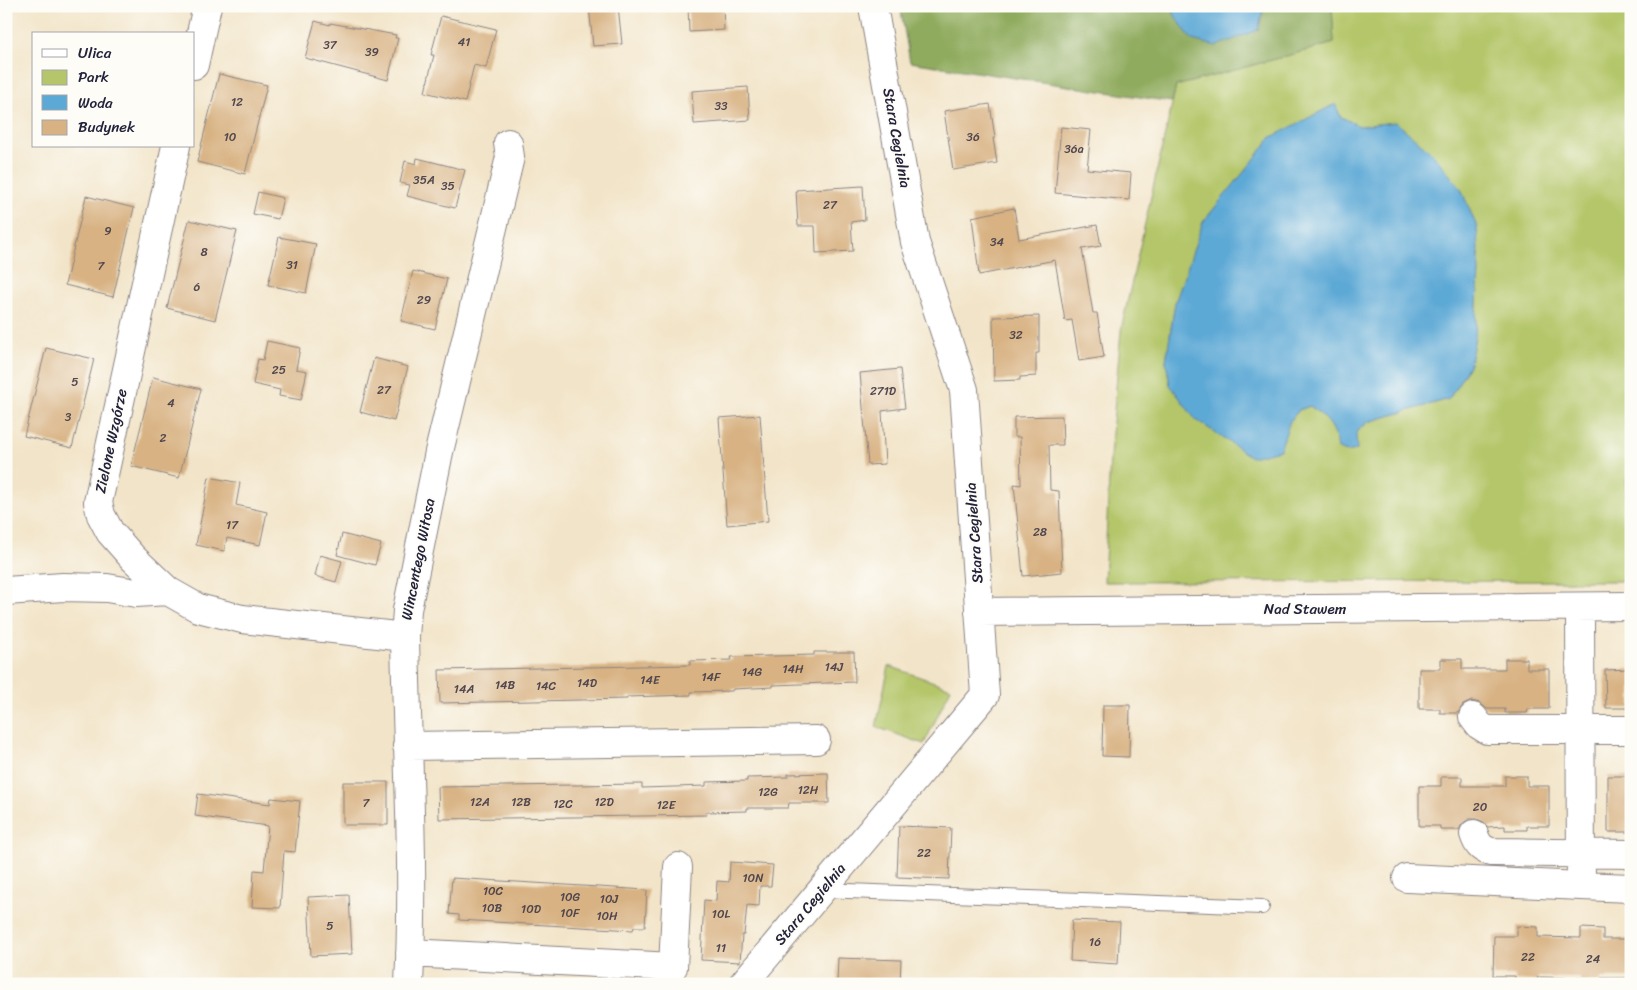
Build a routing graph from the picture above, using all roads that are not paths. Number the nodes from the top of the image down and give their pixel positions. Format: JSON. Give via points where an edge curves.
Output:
{"nodes":[{"id":1,"x":207,"y":6,"type":"edge"},
{"id":2,"x":873,"y":6,"type":"edge"},
{"id":3,"x":195,"y":60,"type":"edge"},
{"id":4,"x":508,"y":143,"type":"dead end"},
{"id":5,"x":176,"y":148,"type":"edge"},
{"id":6,"x":6,"y":591,"type":"edge"},
{"id":7,"x":168,"y":591,"type":"junction"},
{"id":8,"x":1631,"y":606,"type":"edge"},
{"id":9,"x":1580,"y":607,"type":"junction"},
{"id":10,"x":979,"y":612,"type":"junction"},
{"id":11,"x":404,"y":637,"type":"junction"},
{"id":12,"x":1473,"y":717,"type":"dead end"},
{"id":13,"x":1581,"y":730,"type":"junction"},
{"id":14,"x":1631,"y":730,"type":"edge"},
{"id":15,"x":816,"y":740,"type":"dead end"},
{"id":16,"x":407,"y":746,"type":"junction"},
{"id":17,"x":1474,"y":834,"type":"dead end"},
{"id":18,"x":1581,"y":854,"type":"junction"},
{"id":19,"x":1631,"y":854,"type":"edge"},
{"id":20,"x":678,"y":867,"type":"dead end"},
{"id":21,"x":1407,"y":878,"type":"dead end"},
{"id":22,"x":1581,"y":886,"type":"junction"},
{"id":23,"x":1631,"y":888,"type":"edge"},
{"id":24,"x":822,"y":890,"type":"junction"},
{"id":25,"x":1262,"y":907,"type":"dead end"},
{"id":26,"x":410,"y":952,"type":"junction"},
{"id":27,"x":409,"y":984,"type":"edge"},
{"id":28,"x":743,"y":984,"type":"edge"}],
"edges":[{"from":1,"to":3,"type":"street"},
{"from":2,"to":10,"type":"street","name":"Stara Cegielnia","via":[[915,242],[964,390]]},
{"from":4,"to":11,"type":"street","name":"Wincentego Witosa","via":[[510,157],[439,452]]},
{"from":5,"to":7,"type":"street","name":"Zielone Wzgórze","via":[[98,502],[110,532]]},
{"from":6,"to":7,"type":"street","via":[[63,587]]},
{"from":7,"to":11,"type":"street","name":"Zielone Wzgórze","via":[[198,608],[242,619]]},
{"from":8,"to":9,"type":"street","name":"Nad Stawem"},
{"from":9,"to":10,"type":"street","name":"Nad Stawem"},
{"from":9,"to":13,"type":"street"},
{"from":10,"to":24,"type":"street","name":"Stara Cegielnia","via":[[985,695]]},
{"from":11,"to":16,"type":"street","name":"Wincentego Witosa"},
{"from":12,"to":13,"type":"street","via":[[1487,730]]},
{"from":13,"to":14,"type":"street"},
{"from":13,"to":18,"type":"street"},
{"from":15,"to":16,"type":"street"},
{"from":16,"to":26,"type":"street","name":"Wincentego Witosa"},
{"from":17,"to":18,"type":"street","via":[[1477,843],[1491,852]]},
{"from":18,"to":19,"type":"street"},
{"from":18,"to":22,"type":"street"},
{"from":20,"to":26,"type":"street","via":[[672,967]]},
{"from":21,"to":22,"type":"street"},
{"from":22,"to":23,"type":"street"},
{"from":24,"to":25,"type":"lane"},
{"from":24,"to":28,"type":"street","name":"Stara Cegielnia"},
{"from":26,"to":27,"type":"street","name":"Wincentego Witosa"}]}
